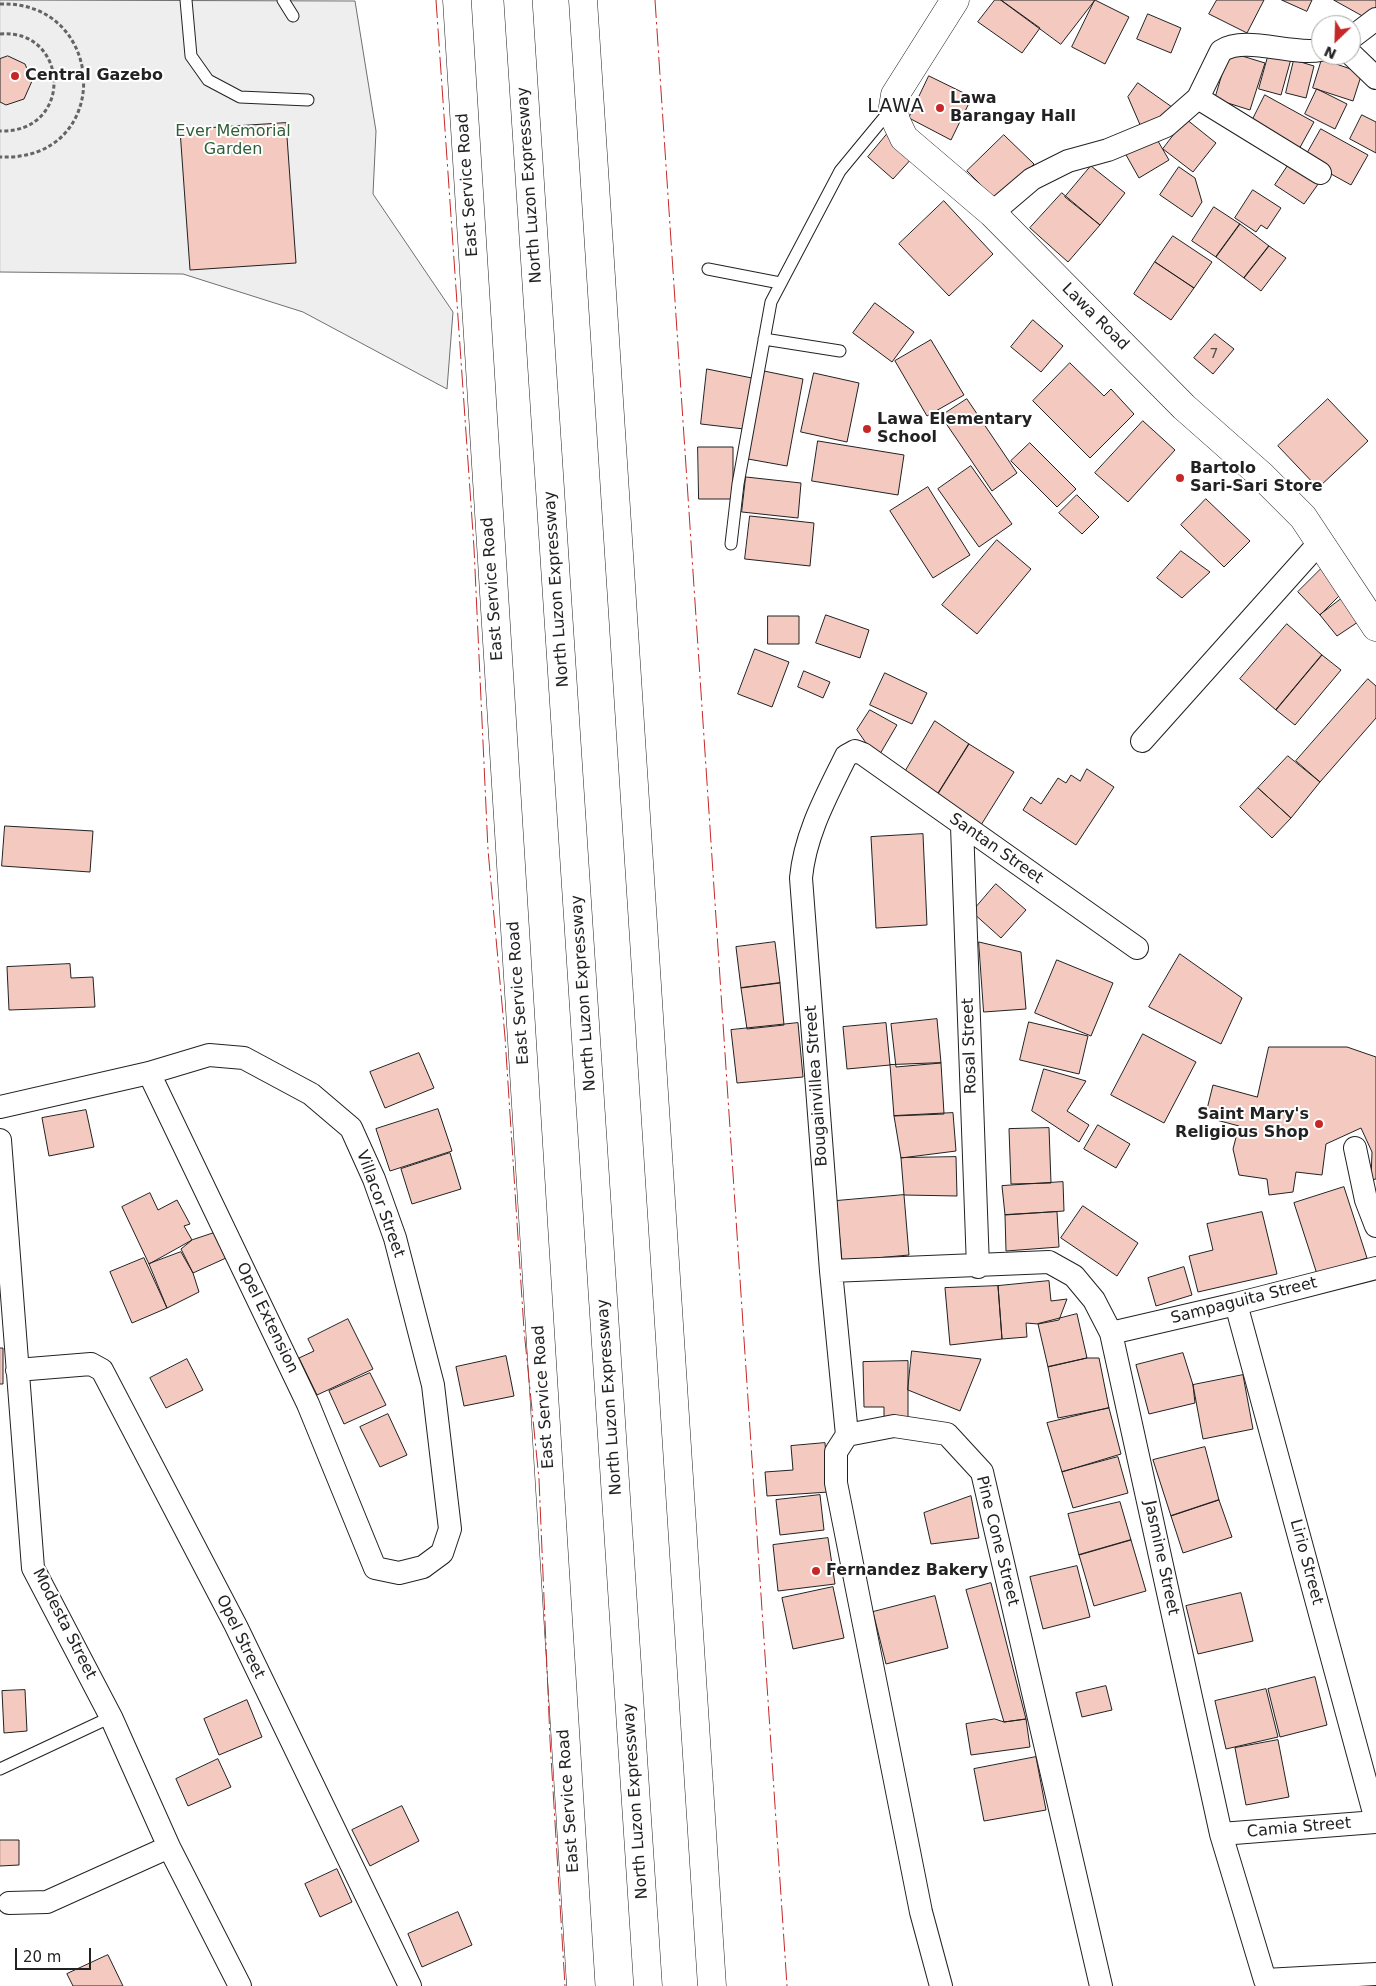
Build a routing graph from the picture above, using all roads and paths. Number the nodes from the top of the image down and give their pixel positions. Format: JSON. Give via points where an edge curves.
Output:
{"nodes":[{"id":1,"x":186,"y":0,"type":"edge"},
{"id":2,"x":282,"y":0,"type":"edge"},
{"id":3,"x":457,"y":0,"type":"edge"},
{"id":4,"x":518,"y":0,"type":"edge"},
{"id":5,"x":583,"y":0,"type":"edge"},
{"id":6,"x":955,"y":0,"type":"edge"},
{"id":7,"x":0,"y":4,"type":"edge"},
{"id":8,"x":293,"y":16,"type":"dead end"},
{"id":9,"x":1376,"y":19,"type":"edge"},
{"id":10,"x":1361,"y":30,"type":"edge"},
{"id":11,"x":0,"y":34,"type":"edge"},
{"id":12,"x":1311,"y":52,"type":"edge"},
{"id":13,"x":1361,"y":64,"type":"edge"},
{"id":14,"x":1376,"y":78,"type":"edge"},
{"id":15,"x":1198,"y":98,"type":"junction"},
{"id":16,"x":308,"y":100,"type":"dead end"},
{"id":17,"x":893,"y":107,"type":"junction"},
{"id":18,"x":0,"y":131,"type":"edge"},
{"id":19,"x":0,"y":157,"type":"edge"},
{"id":20,"x":1320,"y":173,"type":"dead end"},
{"id":21,"x":992,"y":213,"type":"junction"},
{"id":22,"x":708,"y":270,"type":"dead end"},
{"id":23,"x":780,"y":284,"type":"junction"},
{"id":24,"x":764,"y":339,"type":"junction"},
{"id":25,"x":840,"y":351,"type":"dead end"},
{"id":26,"x":1320,"y":542,"type":"junction"},
{"id":27,"x":730,"y":544,"type":"dead end"},
{"id":28,"x":1376,"y":627,"type":"edge"},
{"id":29,"x":1142,"y":741,"type":"dead end"},
{"id":30,"x":854,"y":751,"type":"joint"},
{"id":31,"x":962,"y":826,"type":"junction"},
{"id":32,"x":1137,"y":948,"type":"dead end"},
{"id":33,"x":149,"y":1072,"type":"junction"},
{"id":34,"x":0,"y":1107,"type":"edge"},
{"id":35,"x":0,"y":1140,"type":"edge"},
{"id":36,"x":1355,"y":1148,"type":"dead end"},
{"id":37,"x":1376,"y":1226,"type":"edge"},
{"id":38,"x":978,"y":1267,"type":"junction"},
{"id":39,"x":1376,"y":1268,"type":"edge"},
{"id":40,"x":832,"y":1271,"type":"junction"},
{"id":41,"x":1236,"y":1304,"type":"junction"},
{"id":42,"x":1111,"y":1333,"type":"junction"},
{"id":43,"x":17,"y":1370,"type":"junction"},
{"id":44,"x":847,"y":1435,"type":"junction"},
{"id":45,"x":376,"y":1568,"type":"joint"},
{"id":46,"x":112,"y":1718,"type":"junction"},
{"id":47,"x":0,"y":1769,"type":"edge"},
{"id":48,"x":1376,"y":1821,"type":"edge"},
{"id":49,"x":1221,"y":1834,"type":"junction"},
{"id":50,"x":168,"y":1848,"type":"junction"},
{"id":51,"x":9,"y":1903,"type":"dead end"},
{"id":52,"x":1376,"y":1974,"type":"edge"},
{"id":53,"x":240,"y":1986,"type":"edge"},
{"id":54,"x":410,"y":1986,"type":"edge"},
{"id":55,"x":580,"y":1986,"type":"edge"},
{"id":56,"x":648,"y":1986,"type":"edge"},
{"id":57,"x":712,"y":1986,"type":"edge"},
{"id":58,"x":941,"y":1986,"type":"edge"},
{"id":59,"x":1101,"y":1986,"type":"edge"}],
"edges":[{"from":1,"to":16,"type":"lane","via":[[190,56],[208,80],[240,97]]},
{"from":2,"to":8,"type":"lane"},
{"from":3,"to":55,"type":"main road","name":"East Service Road"},
{"from":4,"to":56,"type":"main road","name":"North Luzon Expressway"},
{"from":5,"to":57,"type":"main road"},
{"from":6,"to":17,"type":"main road","via":[[900,84]]},
{"from":7,"to":19,"type":"path","via":[[29,7],[54,18],[79,50],[85,76],[80,109],[61,137],[26,156]]},
{"from":9,"to":10,"type":"street"},
{"from":11,"to":18,"type":"path","via":[[13,34],[34,43],[49,59],[55,80],[52,101],[40,119],[20,129]]},
{"from":12,"to":15,"type":"street","via":[[1228,47],[1221,51]]},
{"from":13,"to":14,"type":"street"},
{"from":15,"to":20,"type":"street"},
{"from":15,"to":21,"type":"street","via":[[1166,126],[1108,150],[1068,161],[1032,179]]},
{"from":17,"to":21,"type":"main road","name":"Lawa Road","via":[[904,138]]},
{"from":17,"to":23,"type":"lane","via":[[840,171]]},
{"from":21,"to":26,"type":"main road","name":"Lawa Road","via":[[1184,407],[1296,510]]},
{"from":22,"to":23,"type":"lane"},
{"from":23,"to":24,"type":"lane","via":[[771,302]]},
{"from":24,"to":25,"type":"lane"},
{"from":24,"to":27,"type":"lane"},
{"from":26,"to":28,"type":"main road","name":"Lawa Road"},
{"from":26,"to":29,"type":"street"},
{"from":30,"to":31,"type":"street","name":"Santan Street","via":[[863,754]]},
{"from":30,"to":40,"type":"street","name":"Bougainvillea Street","via":[[846,756],[819,812],[803,853],[801,878]]},
{"from":31,"to":32,"type":"street","name":"Santan Street"},
{"from":31,"to":38,"type":"street","name":"Rosal Street"},
{"from":33,"to":34,"type":"street","name":"Villacor Street"},
{"from":33,"to":45,"type":"street","name":"Opel Extension","via":[[308,1404]]},
{"from":33,"to":45,"type":"street","name":"Villacor Street","via":[[209,1055],[244,1058],[311,1094],[351,1128],[396,1238],[433,1385],[450,1529],[442,1553],[423,1567],[399,1573]]},
{"from":35,"to":43,"type":"street","name":"Modesta Street"},
{"from":36,"to":37,"type":"street","via":[[1366,1200]]},
{"from":38,"to":40,"type":"street","name":"Jasmine Street"},
{"from":38,"to":42,"type":"street","name":"Jasmine Street","via":[[1049,1262],[1074,1276],[1094,1300]]},
{"from":39,"to":41,"type":"street","name":"Sampaguita Street"},
{"from":40,"to":44,"type":"street","name":"Bougainvillea Street"},
{"from":41,"to":42,"type":"street","name":"Sampaguita Street"},
{"from":41,"to":48,"type":"street","name":"Lirio Street"},
{"from":42,"to":49,"type":"street","name":"Jasmine Street"},
{"from":43,"to":46,"type":"street","name":"Modesta Street","via":[[33,1568]]},
{"from":43,"to":54,"type":"street","name":"Opel Street","via":[[91,1364],[102,1370],[236,1626]]},
{"from":44,"to":58,"type":"street","via":[[836,1452],[836,1483],[921,1912]]},
{"from":44,"to":59,"type":"street","name":"Pine Cone Street","via":[[894,1426],[947,1434],[982,1472]]},
{"from":46,"to":47,"type":"lane"},
{"from":46,"to":50,"type":"street","name":"Modesta Street"},
{"from":48,"to":49,"type":"street","name":"Camia Street"},
{"from":49,"to":52,"type":"street","name":"Jasmine Street","via":[[1265,1980]]},
{"from":50,"to":51,"type":"street","via":[[47,1902]]},
{"from":50,"to":53,"type":"street","name":"Modesta Street"}]}
